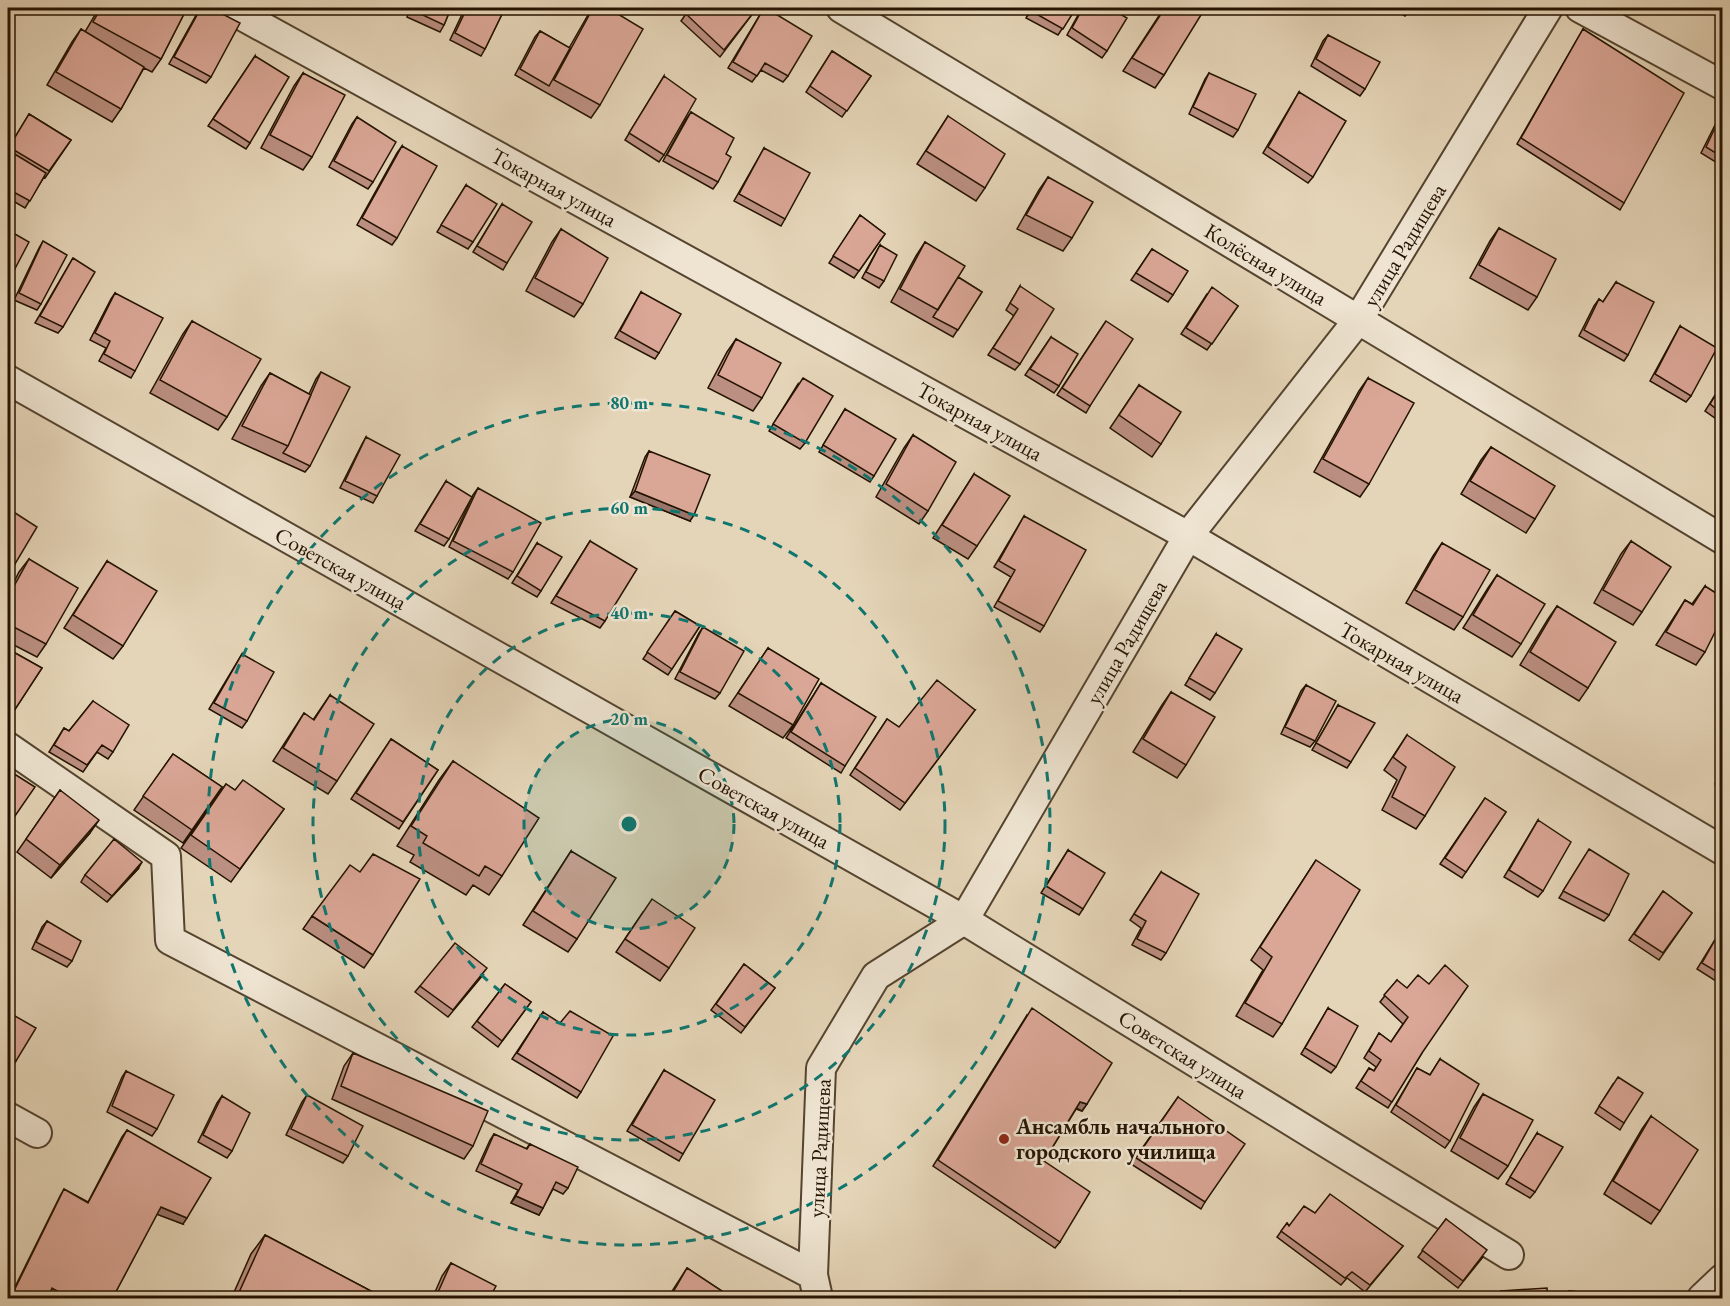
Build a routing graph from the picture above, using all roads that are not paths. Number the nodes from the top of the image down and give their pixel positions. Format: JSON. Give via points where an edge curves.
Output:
{"nodes":[{"id":1,"x":228,"y":8,"type":"edge"},
{"id":2,"x":841,"y":8,"type":"edge"},
{"id":3,"x":1548,"y":8,"type":"edge"},
{"id":4,"x":1580,"y":8,"type":"edge"},
{"id":5,"x":1722,"y":85,"type":"edge"},
{"id":6,"x":1358,"y":320,"type":"junction"},
{"id":7,"x":8,"y":380,"type":"edge"},
{"id":8,"x":1188,"y":536,"type":"junction"},
{"id":9,"x":1722,"y":539,"type":"edge"},
{"id":10,"x":8,"y":747,"type":"edge"},
{"id":11,"x":1722,"y":850,"type":"edge"},
{"id":12,"x":964,"y":920,"type":"junction"},
{"id":13,"x":8,"y":1117,"type":"edge"},
{"id":14,"x":37,"y":1133,"type":"dead end"},
{"id":15,"x":1509,"y":1255,"type":"dead end"},
{"id":16,"x":1722,"y":1279,"type":"edge"},
{"id":17,"x":815,"y":1287,"type":"edge"},
{"id":18,"x":1702,"y":1299,"type":"edge"}],
"edges":[{"from":1,"to":8,"type":"street","name":"Токарная улица"},
{"from":2,"to":6,"type":"street","name":"Колёсная улица"},
{"from":3,"to":6,"type":"street","name":"улица Радищева"},
{"from":4,"to":5,"type":"street"},
{"from":6,"to":8,"type":"street","name":"улица Радищева"},
{"from":6,"to":9,"type":"street","name":"Колёсная улица"},
{"from":7,"to":12,"type":"street","name":"Советская улица"},
{"from":8,"to":11,"type":"street","name":"Токарная улица"},
{"from":8,"to":12,"type":"street","name":"улица Радищева"},
{"from":10,"to":17,"type":"street","via":[[166,856],[170,940]]},
{"from":12,"to":15,"type":"street","name":"Советская улица"},
{"from":12,"to":17,"type":"street","name":"улица Радищева","via":[[876,976],[821,1068]]},
{"from":13,"to":14,"type":"street"},
{"from":16,"to":18,"type":"street"}]}
